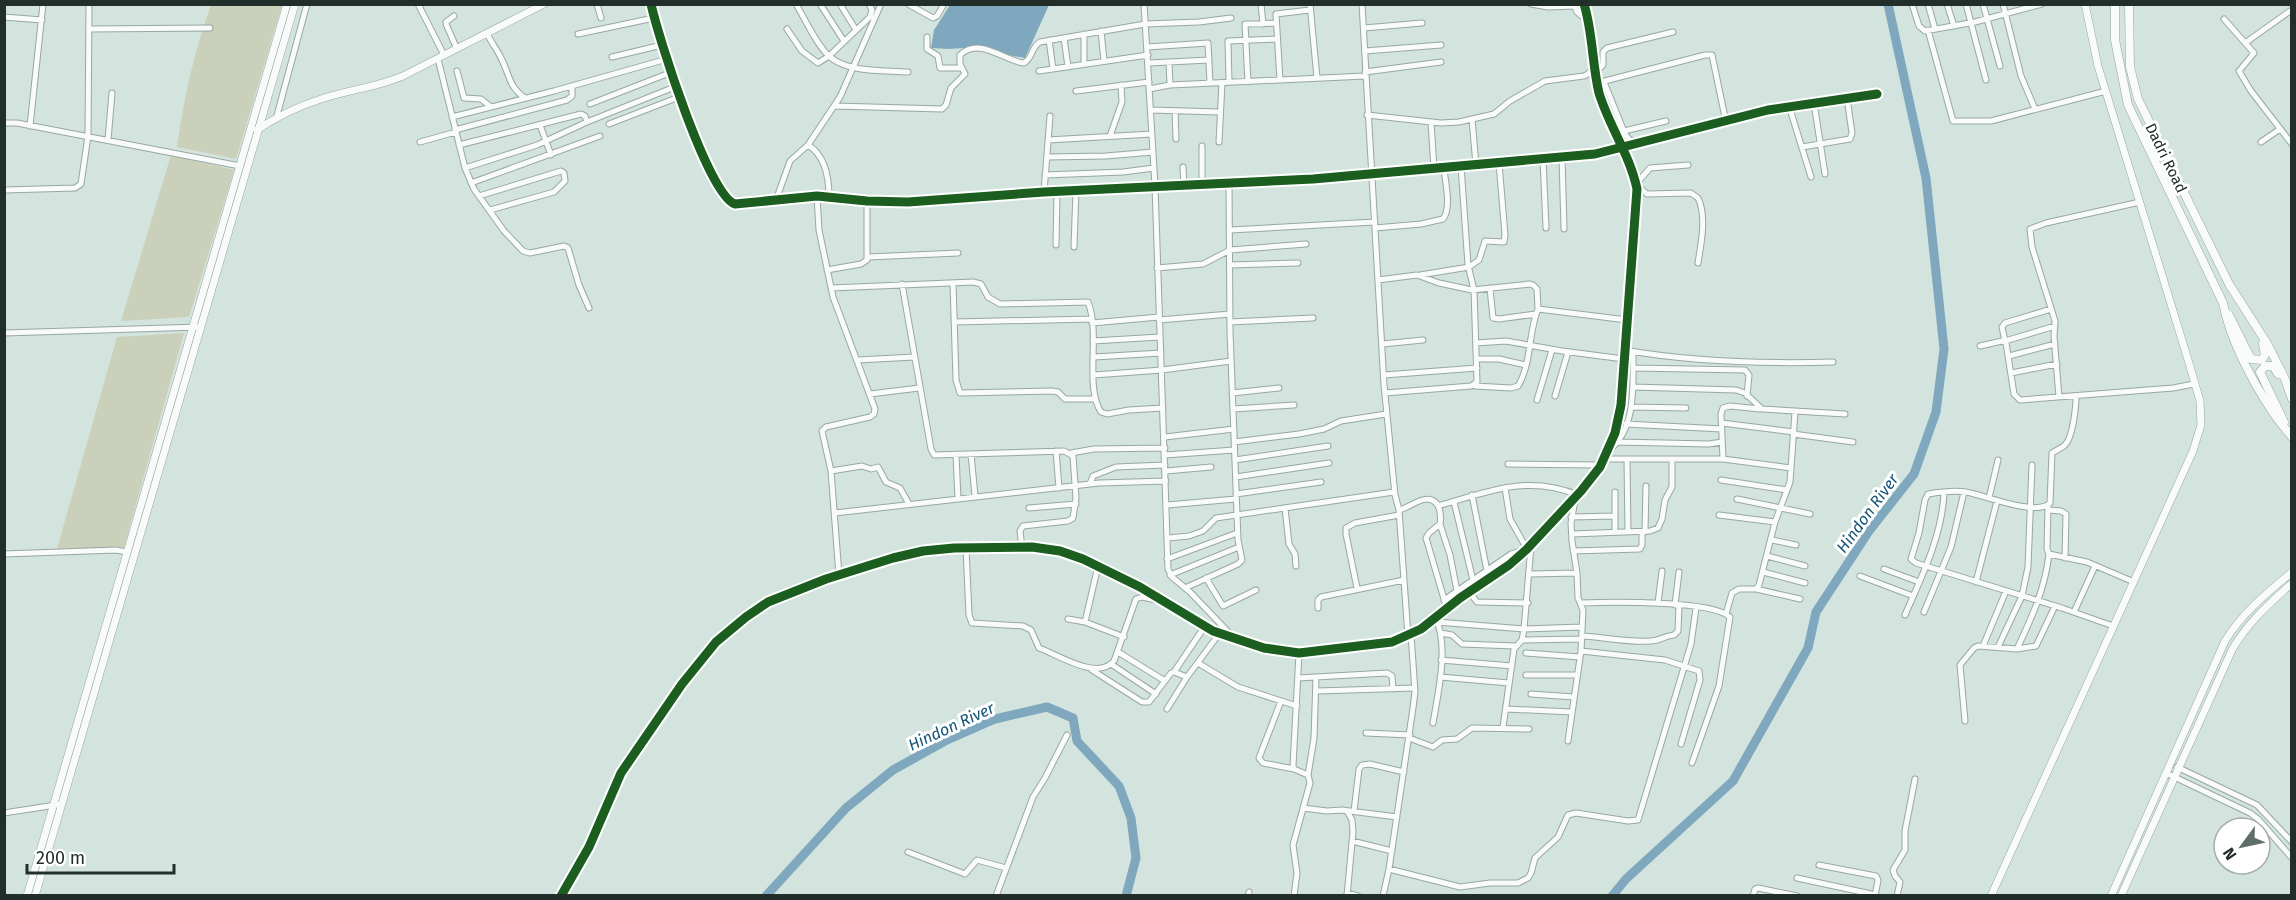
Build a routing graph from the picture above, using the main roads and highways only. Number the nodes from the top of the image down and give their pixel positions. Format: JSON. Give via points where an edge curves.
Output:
{"nodes":[{"id":1,"x":2115,"y":4,"type":"edge"},
{"id":2,"x":2129,"y":4,"type":"edge"},
{"id":3,"x":2238,"y":301,"type":"junction"},
{"id":4,"x":2223,"y":303,"type":"junction"},
{"id":5,"x":2292,"y":399,"type":"edge"},
{"id":6,"x":2292,"y":408,"type":"edge"},
{"id":7,"x":2291,"y":435,"type":"edge"}],
"edges":[{"from":1,"to":4,"type":"main road","name":"Dadri Road","via":[[2115,40],[2128,105]]},
{"from":2,"to":3,"type":"main road","name":"Dadri Road","via":[[2130,67],[2138,99]]},
{"from":3,"to":4,"type":"main road","name":"Dadri Road","via":[[2266,350],[2262,360],[2248,355]]},
{"from":3,"to":5,"type":"main road","name":"Dadri Road","via":[[2268,345]]},
{"from":4,"to":7,"type":"main road","name":"Dadri Road","via":[[2236,345],[2275,416]]},
{"from":6,"to":7,"type":"main road","name":"Dadri Road","via":[[2276,369],[2265,366],[2261,377]]}]}
